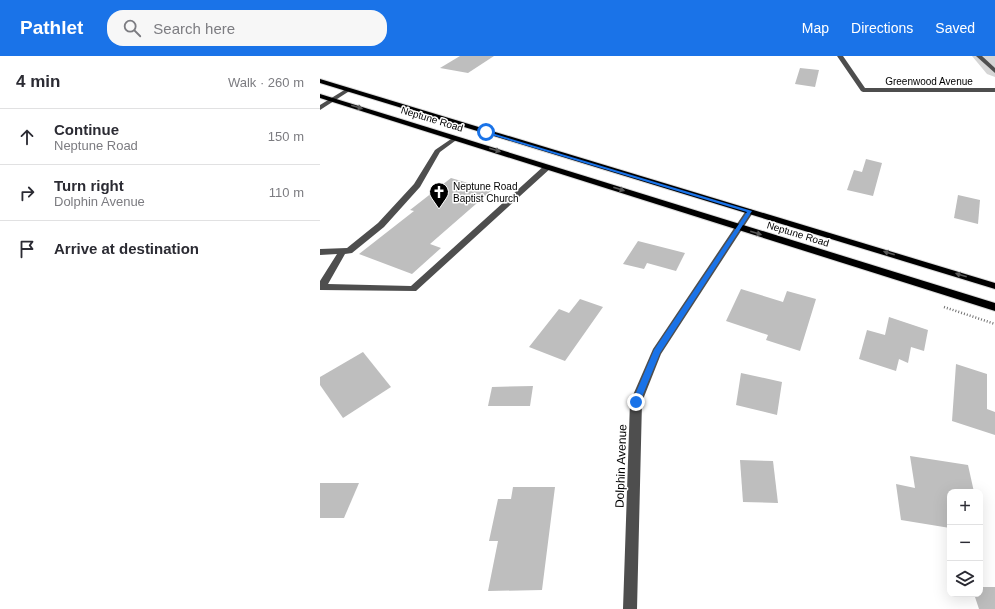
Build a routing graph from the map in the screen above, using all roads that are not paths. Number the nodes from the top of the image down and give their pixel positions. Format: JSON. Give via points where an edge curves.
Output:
{"nodes":[{"id":1,"x":840,"y":56,"type":"edge"},
{"id":2,"x":978,"y":56,"type":"edge"},
{"id":3,"x":995,"y":71,"type":"edge"},
{"id":4,"x":320,"y":81,"type":"edge"},
{"id":5,"x":348,"y":90,"type":"junction"},
{"id":6,"x":995,"y":90,"type":"edge"},
{"id":7,"x":320,"y":96,"type":"edge"},
{"id":8,"x":333,"y":100,"type":"junction"},
{"id":9,"x":320,"y":108,"type":"edge"},
{"id":10,"x":456,"y":138,"type":"junction"},
{"id":11,"x":548,"y":167,"type":"junction"},
{"id":12,"x":750,"y":211,"type":"junction"},
{"id":13,"x":740,"y":228,"type":"junction"},
{"id":14,"x":343,"y":251,"type":"junction"},
{"id":15,"x":320,"y":252,"type":"edge"},
{"id":16,"x":995,"y":286,"type":"edge"},
{"id":17,"x":321,"y":287,"type":"edge"},
{"id":18,"x":995,"y":307,"type":"edge"},
{"id":19,"x":630,"y":609,"type":"edge"}],
"edges":[{"from":1,"to":6,"type":"street","name":"Greenwood Avenue","via":[[863,90]]},
{"from":2,"to":3,"type":"street"},
{"from":4,"to":5,"type":"main road","name":"Neptune Road"},
{"from":5,"to":8,"type":"street"},
{"from":5,"to":12,"type":"main road","name":"Neptune Road"},
{"from":7,"to":8,"type":"main road","name":"Neptune Road"},
{"from":8,"to":9,"type":"street"},
{"from":8,"to":10,"type":"main road","name":"Neptune Road","one_way":true},
{"from":10,"to":11,"type":"main road","name":"Neptune Road","one_way":true},
{"from":10,"to":14,"type":"street","via":[[437,151],[417,185],[381,225],[349,251]]},
{"from":11,"to":13,"type":"main road","name":"Neptune Road","one_way":true},
{"from":11,"to":17,"type":"street","via":[[412,289]]},
{"from":12,"to":13,"type":"street","name":"Dolphin Avenue"},
{"from":16,"to":12,"type":"main road","name":"Neptune Road","one_way":true},
{"from":13,"to":18,"type":"main road","name":"Neptune Road","one_way":true},
{"from":13,"to":19,"type":"street","name":"Dolphin Avenue","via":[[657,352],[636,402]]},
{"from":14,"to":15,"type":"street"},
{"from":14,"to":17,"type":"street"}]}
